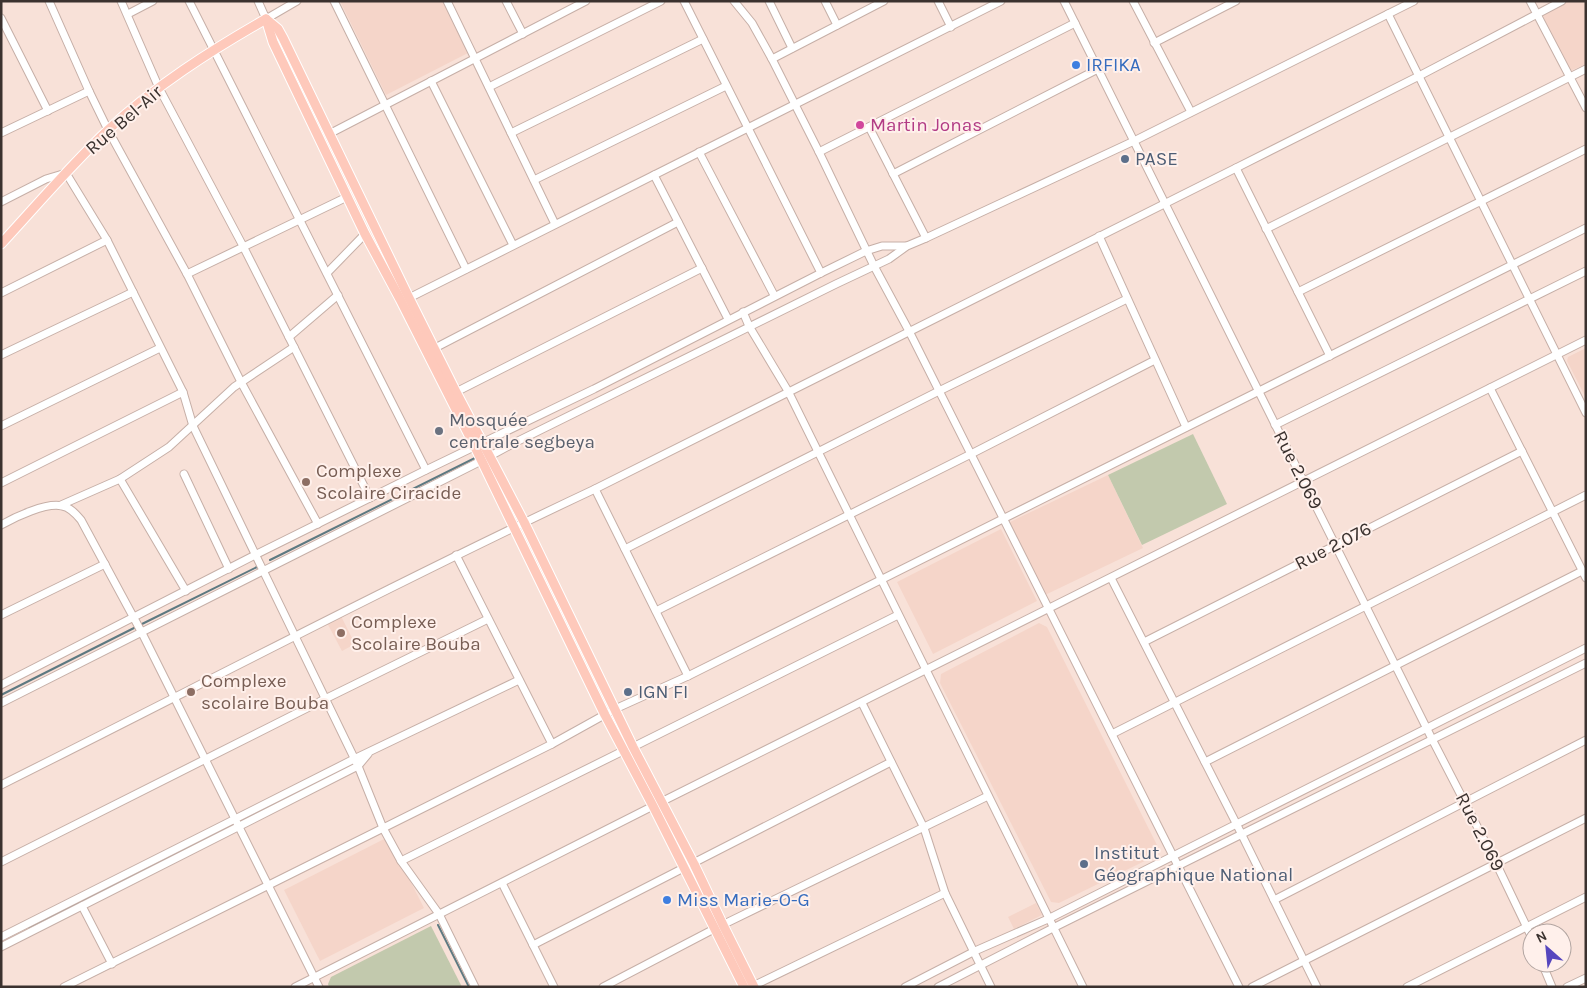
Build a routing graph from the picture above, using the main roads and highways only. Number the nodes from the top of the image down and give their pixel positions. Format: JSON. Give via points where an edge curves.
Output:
{"nodes":[{"id":1,"x":266,"y":19,"type":"junction"},
{"id":2,"x":1,"y":244,"type":"edge"},
{"id":3,"x":658,"y":804,"type":"junction"},
{"id":4,"x":718,"y":927,"type":"junction"},
{"id":5,"x":753,"y":986,"type":"edge"},
{"id":6,"x":744,"y":987,"type":"edge"}],
"edges":[{"from":1,"to":2,"type":"main road","name":"Rue Bel-Air","via":[[214,49],[108,130]]},
{"from":1,"to":3,"type":"main road","via":[[273,42],[365,234],[482,461],[605,715],[623,751]]},
{"from":1,"to":3,"type":"main road","via":[[283,38],[409,298],[524,522]]},
{"from":3,"to":4,"type":"main road","via":[[684,868]]},
{"from":3,"to":4,"type":"main road","via":[[694,864]]},
{"from":4,"to":5,"type":"main road"},
{"from":4,"to":6,"type":"main road"}]}
